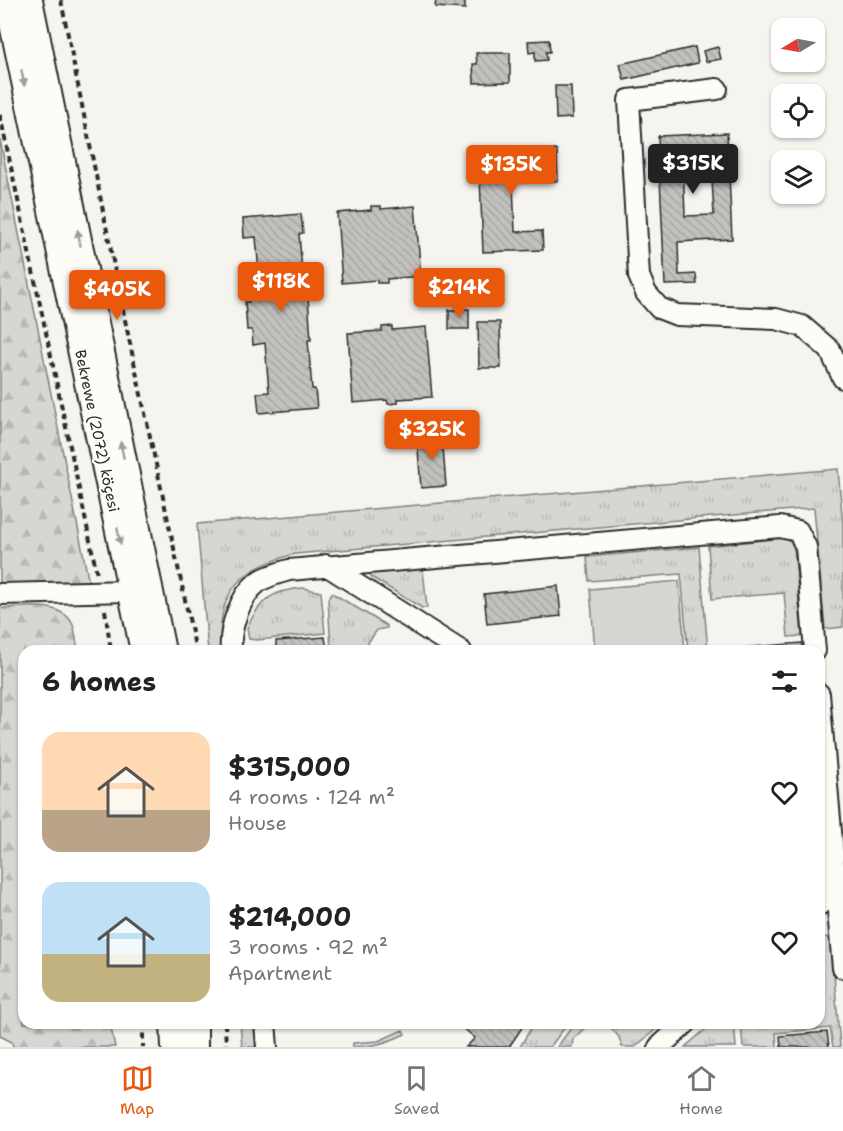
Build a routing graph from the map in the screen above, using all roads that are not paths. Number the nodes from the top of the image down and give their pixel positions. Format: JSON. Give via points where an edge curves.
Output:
{"nodes":[{"id":1,"x":7,"y":0,"type":"edge"},
{"id":2,"x":30,"y":0,"type":"edge"},
{"id":3,"x":717,"y":89,"type":"dead end"},
{"id":4,"x":843,"y":378,"type":"edge"},
{"id":5,"x":326,"y":565,"type":"junction"},
{"id":6,"x":130,"y":591,"type":"junction"},
{"id":7,"x":0,"y":594,"type":"edge"},
{"id":8,"x":142,"y":645,"type":"edge"},
{"id":9,"x":162,"y":645,"type":"edge"},
{"id":10,"x":232,"y":645,"type":"edge"},
{"id":11,"x":452,"y":645,"type":"edge"},
{"id":12,"x":814,"y":645,"type":"edge"},
{"id":13,"x":825,"y":763,"type":"edge"},
{"id":14,"x":825,"y":883,"type":"edge"},
{"id":15,"x":836,"y":890,"type":"junction"},
{"id":16,"x":825,"y":900,"type":"edge"},
{"id":17,"x":843,"y":968,"type":"edge"},
{"id":18,"x":173,"y":1029,"type":"edge"},
{"id":19,"x":195,"y":1029,"type":"edge"},
{"id":20,"x":266,"y":1029,"type":"edge"},
{"id":21,"x":679,"y":1029,"type":"edge"},
{"id":22,"x":174,"y":1047,"type":"edge"},
{"id":23,"x":195,"y":1047,"type":"edge"},
{"id":24,"x":267,"y":1047,"type":"edge"},
{"id":25,"x":659,"y":1047,"type":"edge"}],
"edges":[{"from":1,"to":6,"type":"main road","name":"Bekrewe (2072) köçesi","one_way":true},
{"from":9,"to":2,"type":"main road","name":"Bekrewe (2072) köçesi","one_way":true},
{"from":3,"to":4,"type":"street","via":[[629,100],[639,276],[646,293],[659,308],[677,315],[776,319],[802,326],[830,350]]},
{"from":5,"to":10,"type":"street","via":[[289,570],[258,582],[235,619]]},
{"from":5,"to":11,"type":"street"},
{"from":5,"to":12,"type":"street","via":[[780,527],[798,531],[806,547]]},
{"from":6,"to":7,"type":"street"},
{"from":6,"to":8,"type":"main road","name":"Bekrewe (2072) köçesi"},
{"from":13,"to":15,"type":"street"},
{"from":14,"to":15,"type":"street"},
{"from":15,"to":16,"type":"street"},
{"from":15,"to":17,"type":"street"},
{"from":18,"to":22,"type":"main road"},
{"from":19,"to":23,"type":"main road"},
{"from":20,"to":24,"type":"street"},
{"from":21,"to":25,"type":"street"}]}
